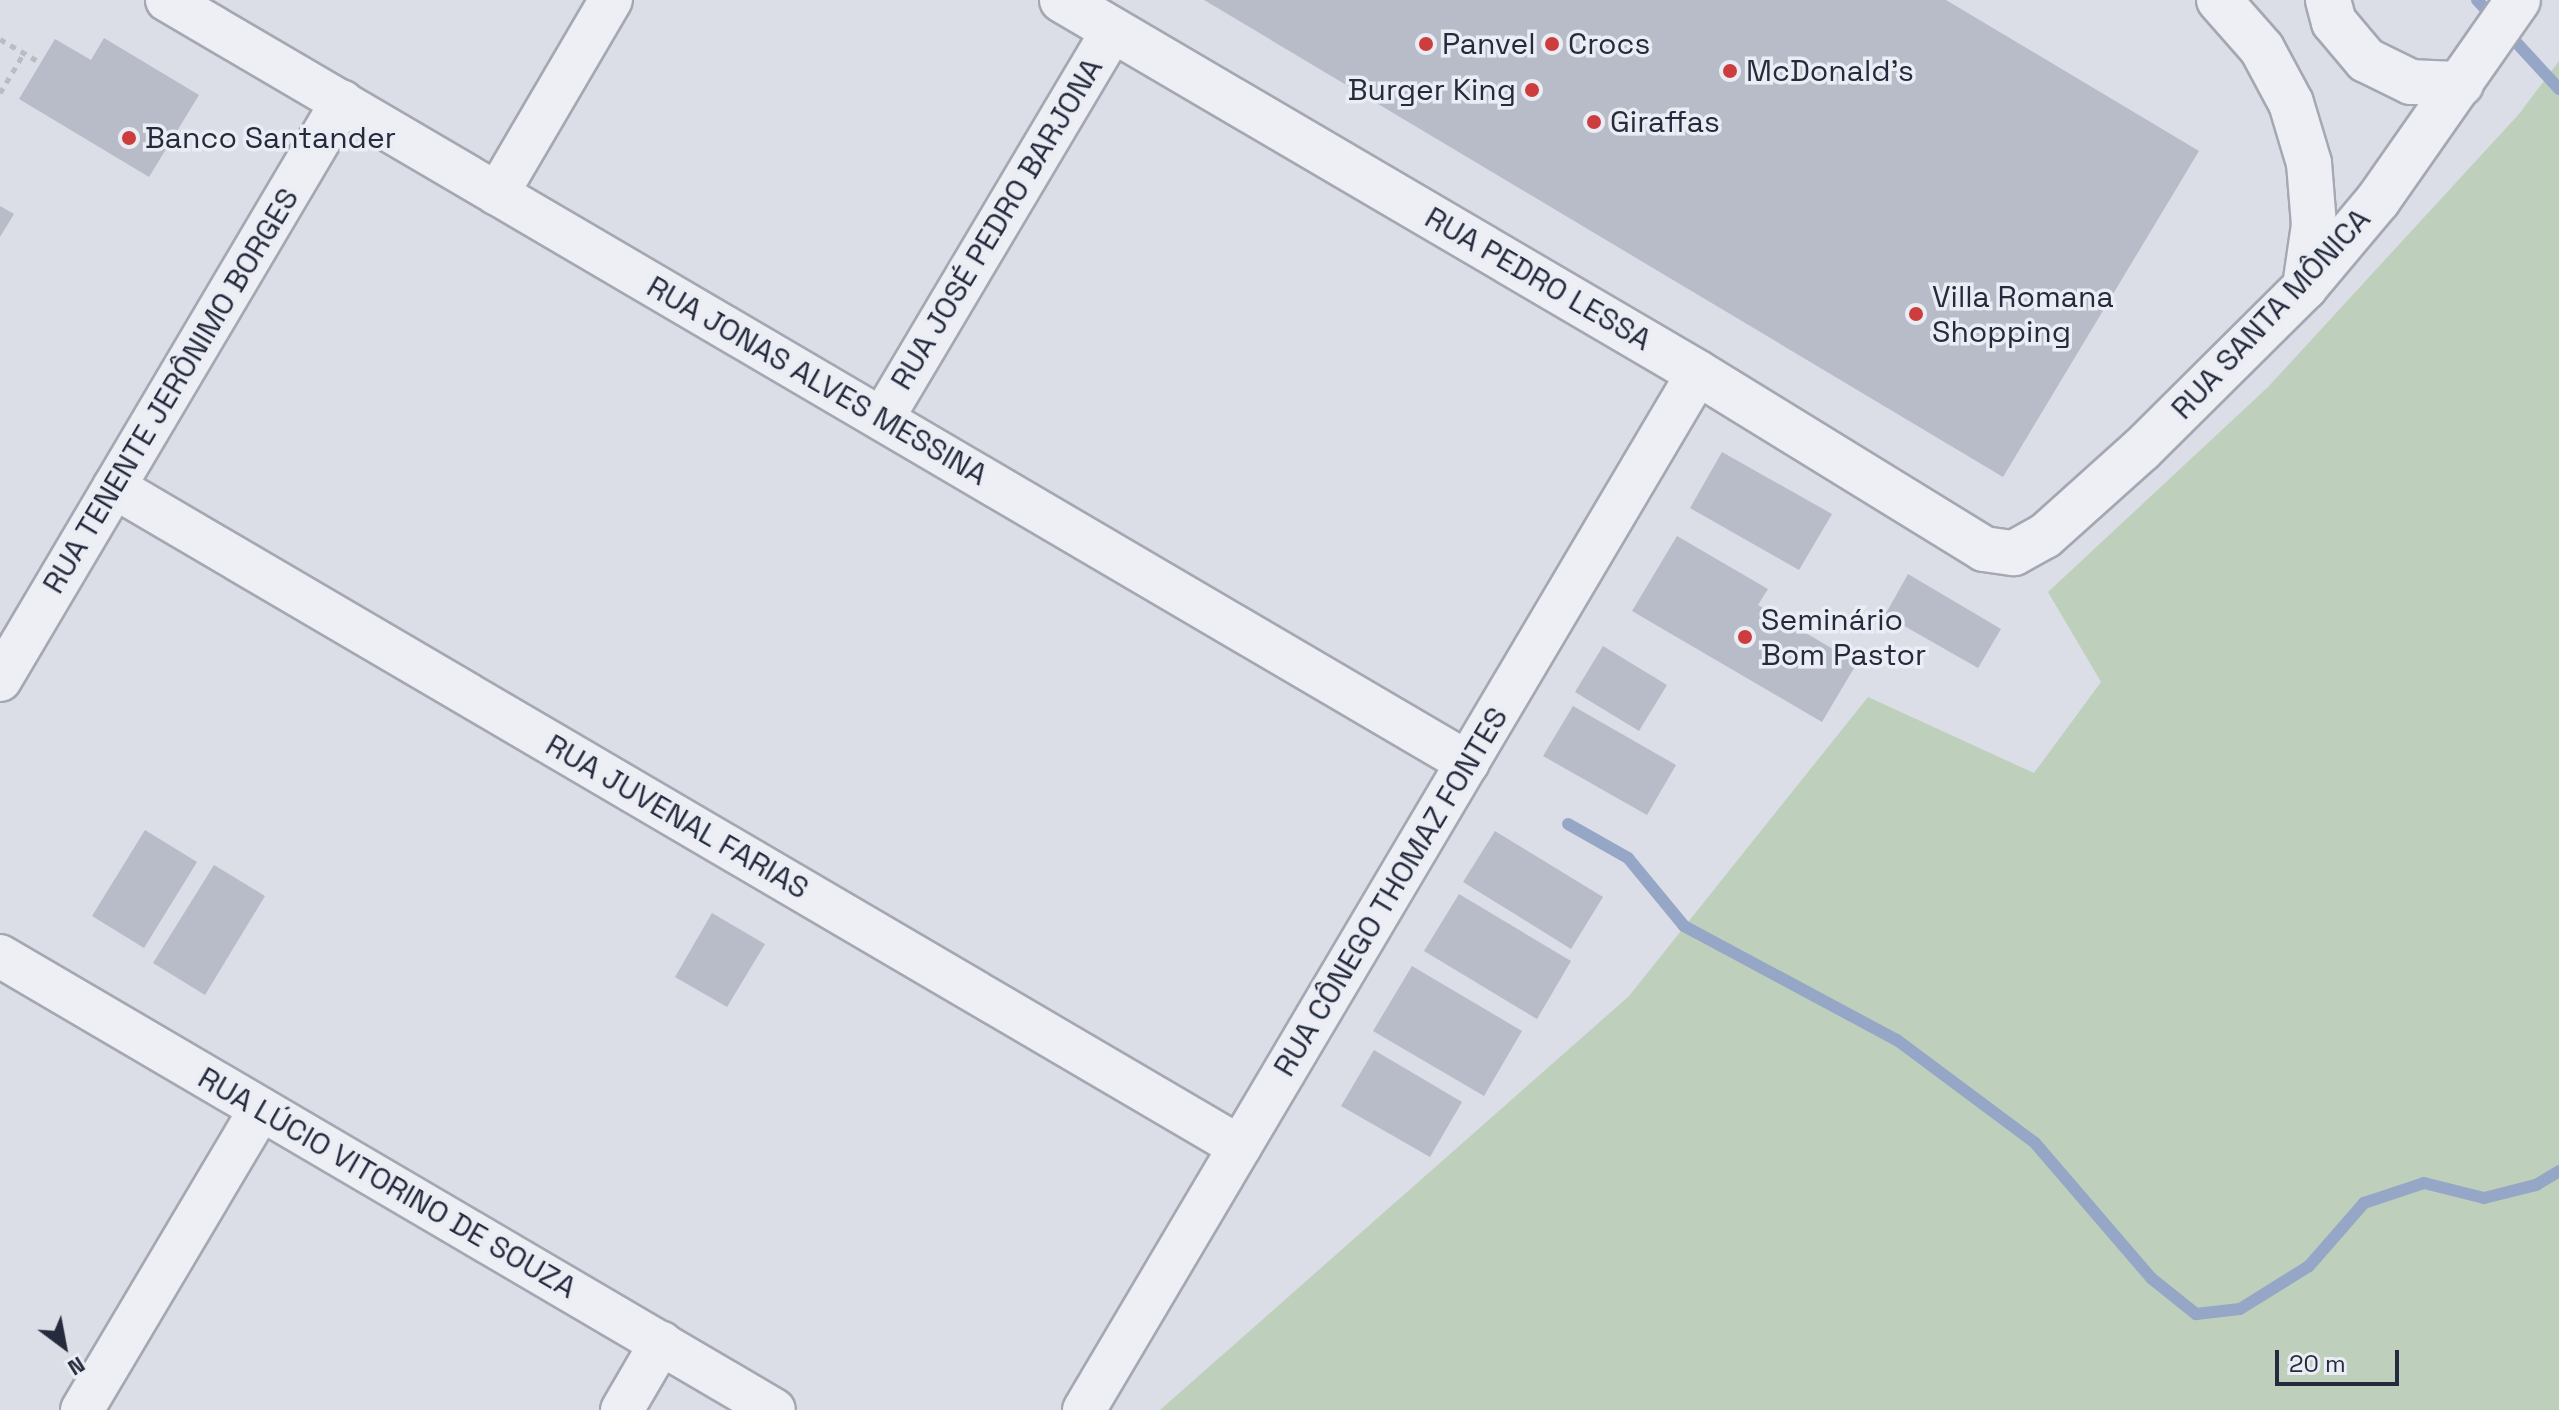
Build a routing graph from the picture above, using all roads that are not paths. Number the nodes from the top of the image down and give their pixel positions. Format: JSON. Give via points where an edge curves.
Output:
{"nodes":[{"id":1,"x":167,"y":0,"type":"edge"},
{"id":2,"x":611,"y":0,"type":"edge"},
{"id":3,"x":1062,"y":0,"type":"edge"},
{"id":4,"x":2219,"y":0,"type":"edge"},
{"id":5,"x":2328,"y":0,"type":"edge"},
{"id":6,"x":2518,"y":0,"type":"edge"},
{"id":7,"x":1113,"y":30,"type":"junction"},
{"id":8,"x":2469,"y":71,"type":"junction"},
{"id":9,"x":342,"y":102,"type":"junction"},
{"id":10,"x":497,"y":194,"type":"junction"},
{"id":11,"x":2305,"y":287,"type":"junction"},
{"id":12,"x":1698,"y":373,"type":"junction"},
{"id":13,"x":882,"y":419,"type":"junction"},
{"id":14,"x":114,"y":487,"type":"junction"},
{"id":15,"x":2014,"y":553,"type":"joint"},
{"id":16,"x":0,"y":680,"type":"edge"},
{"id":17,"x":1468,"y":763,"type":"junction"},
{"id":18,"x":0,"y":956,"type":"edge"},
{"id":19,"x":261,"y":1109,"type":"junction"},
{"id":20,"x":1240,"y":1147,"type":"junction"},
{"id":21,"x":661,"y":1343,"type":"junction"},
{"id":22,"x":82,"y":1410,"type":"edge"},
{"id":23,"x":622,"y":1410,"type":"edge"},
{"id":24,"x":774,"y":1410,"type":"edge"},
{"id":25,"x":1084,"y":1410,"type":"edge"}],
"edges":[{"from":1,"to":9,"type":"street","name":"RUA JONAS ALVES MESSINA"},
{"from":2,"to":10,"type":"street"},
{"from":3,"to":7,"type":"street","name":"RUA PEDRO LESSA"},
{"from":4,"to":11,"type":"street","via":[[2262,49],[2291,103],[2309,163],[2314,225]]},
{"from":5,"to":8,"type":"street","via":[[2334,22],[2366,60],[2411,82]]},
{"from":6,"to":8,"type":"street","name":"RUA SANTA MÔNICA"},
{"from":7,"to":12,"type":"street","name":"RUA PEDRO LESSA"},
{"from":7,"to":13,"type":"street","name":"RUA JOSÉ PEDRO BARJONA"},
{"from":8,"to":11,"type":"street","name":"RUA SANTA MÔNICA","via":[[2378,200]]},
{"from":9,"to":10,"type":"street","name":"RUA JONAS ALVES MESSINA"},
{"from":9,"to":14,"type":"street","name":"RUA TENENTE JERÔNIMO BORGES"},
{"from":10,"to":13,"type":"street","name":"RUA JONAS ALVES MESSINA"},
{"from":11,"to":15,"type":"street","name":"RUA SANTA MÔNICA","via":[[2142,449],[2045,536]]},
{"from":12,"to":15,"type":"street","name":"RUA PEDRO LESSA","via":[[1984,549]]},
{"from":12,"to":17,"type":"street","name":"RUA CÔNEGO THOMAZ FONTES"},
{"from":13,"to":17,"type":"street","name":"RUA JONAS ALVES MESSINA"},
{"from":14,"to":16,"type":"street","name":"RUA TENENTE JERÔNIMO BORGES"},
{"from":14,"to":20,"type":"street","name":"RUA JUVENAL FARIAS"},
{"from":17,"to":20,"type":"street","name":"RUA CÔNEGO THOMAZ FONTES"},
{"from":18,"to":19,"type":"street","name":"RUA LÚCIO VITORINO DE SOUZA"},
{"from":19,"to":21,"type":"street","name":"RUA LÚCIO VITORINO DE SOUZA"},
{"from":19,"to":22,"type":"street"},
{"from":20,"to":25,"type":"street","name":"RUA CÔNEGO THOMAZ FONTES"},
{"from":21,"to":23,"type":"street"},
{"from":21,"to":24,"type":"street","name":"RUA LÚCIO VITORINO DE SOUZA"}]}
